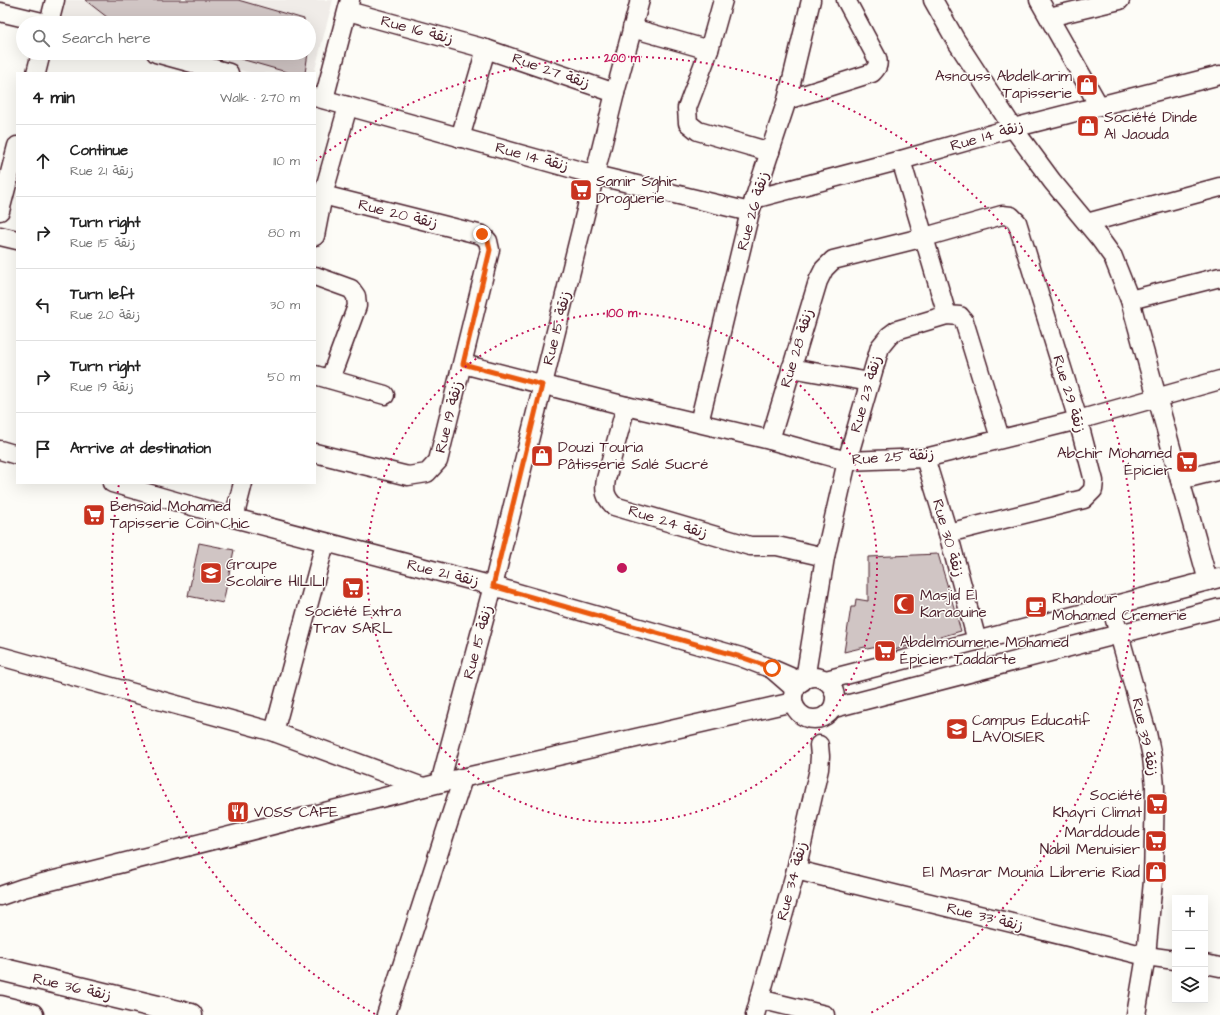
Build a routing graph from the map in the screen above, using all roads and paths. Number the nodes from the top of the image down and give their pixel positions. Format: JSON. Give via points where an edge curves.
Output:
{"nodes":[{"id":1,"x":55,"y":0,"type":"edge"},
{"id":2,"x":640,"y":0,"type":"edge"},
{"id":3,"x":723,"y":0,"type":"edge"},
{"id":4,"x":810,"y":0,"type":"edge"},
{"id":5,"x":846,"y":0,"type":"edge"},
{"id":6,"x":933,"y":0,"type":"edge"},
{"id":7,"x":1039,"y":0,"type":"edge"},
{"id":8,"x":1120,"y":0,"type":"edge"},
{"id":9,"x":349,"y":5,"type":"edge"},
{"id":10,"x":0,"y":12,"type":"edge"},
{"id":11,"x":17,"y":16,"type":"edge"},
{"id":12,"x":49,"y":16,"type":"edge"},
{"id":13,"x":1049,"y":17,"type":"junction"},
{"id":14,"x":632,"y":28,"type":"junction"},
{"id":15,"x":486,"y":49,"type":"junction"},
{"id":16,"x":709,"y":50,"type":"junction"},
{"id":17,"x":39,"y":60,"type":"edge"},
{"id":18,"x":182,"y":60,"type":"edge"},
{"id":19,"x":36,"y":72,"type":"edge"},
{"id":20,"x":225,"y":72,"type":"edge"},
{"id":21,"x":1220,"y":75,"type":"edge"},
{"id":22,"x":615,"y":93,"type":"junction"},
{"id":23,"x":319,"y":98,"type":"edge"},
{"id":24,"x":787,"y":100,"type":"junction"},
{"id":25,"x":348,"y":106,"type":"junction"},
{"id":26,"x":1099,"y":106,"type":"junction"},
{"id":27,"x":1013,"y":128,"type":"junction"},
{"id":28,"x":460,"y":138,"type":"junction"},
{"id":29,"x":16,"y":150,"type":"edge"},
{"id":30,"x":770,"y":152,"type":"junction"},
{"id":31,"x":901,"y":160,"type":"junction"},
{"id":32,"x":595,"y":175,"type":"junction"},
{"id":33,"x":1220,"y":187,"type":"edge"},
{"id":34,"x":319,"y":194,"type":"edge"},
{"id":35,"x":752,"y":206,"type":"junction"},
{"id":36,"x":0,"y":211,"type":"edge"},
{"id":37,"x":1087,"y":223,"type":"junction"},
{"id":38,"x":316,"y":226,"type":"edge"},
{"id":39,"x":482,"y":234,"type":"joint"},
{"id":40,"x":0,"y":236,"type":"edge"},
{"id":41,"x":925,"y":237,"type":"junction"},
{"id":42,"x":16,"y":240,"type":"edge"},
{"id":43,"x":316,"y":276,"type":"edge"},
{"id":44,"x":1220,"y":277,"type":"edge"},
{"id":45,"x":1130,"y":300,"type":"junction"},
{"id":46,"x":947,"y":314,"type":"junction"},
{"id":47,"x":463,"y":364,"type":"junction"},
{"id":48,"x":791,"y":368,"type":"junction"},
{"id":49,"x":323,"y":377,"type":"edge"},
{"id":50,"x":1220,"y":380,"type":"edge"},
{"id":51,"x":870,"y":382,"type":"junction"},
{"id":52,"x":542,"y":385,"type":"junction"},
{"id":53,"x":385,"y":395,"type":"dead end"},
{"id":54,"x":1156,"y":398,"type":"junction"},
{"id":55,"x":626,"y":406,"type":"junction"},
{"id":56,"x":1078,"y":420,"type":"junction"},
{"id":57,"x":699,"y":423,"type":"junction"},
{"id":58,"x":1000,"y":438,"type":"junction"},
{"id":59,"x":770,"y":440,"type":"junction"},
{"id":60,"x":0,"y":450,"type":"edge"},
{"id":61,"x":316,"y":453,"type":"edge"},
{"id":62,"x":16,"y":455,"type":"edge"},
{"id":63,"x":925,"y":458,"type":"junction"},
{"id":64,"x":847,"y":461,"type":"junction"},
{"id":65,"x":1220,"y":470,"type":"edge"},
{"id":66,"x":1180,"y":480,"type":"junction"},
{"id":67,"x":115,"y":484,"type":"edge"},
{"id":68,"x":243,"y":484,"type":"edge"},
{"id":69,"x":234,"y":518,"type":"junction"},
{"id":70,"x":948,"y":533,"type":"junction"},
{"id":71,"x":325,"y":543,"type":"junction"},
{"id":72,"x":825,"y":556,"type":"junction"},
{"id":73,"x":1214,"y":580,"type":"edge"},
{"id":74,"x":493,"y":586,"type":"junction"},
{"id":75,"x":1111,"y":606,"type":"junction"},
{"id":76,"x":1220,"y":608,"type":"edge"},
{"id":77,"x":1119,"y":634,"type":"junction"},
{"id":78,"x":977,"y":641,"type":"junction"},
{"id":79,"x":0,"y":656,"type":"edge"},
{"id":80,"x":826,"y":680,"type":"junction"},
{"id":81,"x":799,"y":688,"type":"junction"},
{"id":82,"x":821,"y":714,"type":"junction"},
{"id":83,"x":274,"y":732,"type":"junction"},
{"id":84,"x":463,"y":778,"type":"junction"},
{"id":85,"x":432,"y":785,"type":"junction"},
{"id":86,"x":796,"y":870,"type":"junction"},
{"id":87,"x":0,"y":896,"type":"edge"},
{"id":88,"x":1146,"y":956,"type":"junction"},
{"id":89,"x":1172,"y":960,"type":"edge"},
{"id":90,"x":1208,"y":965,"type":"edge"},
{"id":91,"x":1220,"y":967,"type":"edge"},
{"id":92,"x":0,"y":969,"type":"edge"},
{"id":93,"x":0,"y":1007,"type":"edge"},
{"id":94,"x":757,"y":1007,"type":"edge"},
{"id":95,"x":32,"y":1015,"type":"edge"},
{"id":96,"x":191,"y":1015,"type":"edge"},
{"id":97,"x":386,"y":1015,"type":"edge"},
{"id":98,"x":824,"y":1015,"type":"edge"},
{"id":99,"x":1136,"y":1015,"type":"edge"}],
"edges":[{"from":1,"to":12,"type":"street"},
{"from":2,"to":14,"type":"street"},
{"from":3,"to":16,"type":"street"},
{"from":4,"to":24,"type":"street","name":"Rue 26 زنقة"},
{"from":5,"to":24,"type":"street","via":[[877,58],[877,68],[872,73]]},
{"from":6,"to":27,"type":"street","via":[[955,39]]},
{"from":7,"to":13,"type":"street"},
{"from":8,"to":13,"type":"street"},
{"from":9,"to":15,"type":"street","name":"Rue 16 زنقة"},
{"from":9,"to":23,"type":"street"},
{"from":10,"to":11,"type":"street"},
{"from":13,"to":26,"type":"street"},
{"from":14,"to":16,"type":"street"},
{"from":14,"to":22,"type":"street"},
{"from":15,"to":22,"type":"street","name":"Rue 27 زنقة"},
{"from":15,"to":28,"type":"street"},
{"from":16,"to":30,"type":"street","via":[[687,108],[688,123],[698,131]]},
{"from":17,"to":19,"type":"street"},
{"from":18,"to":20,"type":"street"},
{"from":21,"to":26,"type":"street","name":"Rue 14 زنقة"},
{"from":22,"to":32,"type":"street"},
{"from":23,"to":25,"type":"street","name":"Rue 14 زنقة"},
{"from":24,"to":30,"type":"street","name":"Rue 26 زنقة"},
{"from":25,"to":28,"type":"street","name":"Rue 14 زنقة"},
{"from":25,"to":34,"type":"street"},
{"from":26,"to":27,"type":"street","name":"Rue 14 زنقة"},
{"from":27,"to":31,"type":"street","name":"Rue 14 زنقة"},
{"from":27,"to":37,"type":"street"},
{"from":28,"to":32,"type":"street","name":"Rue 14 زنقة"},
{"from":29,"to":36,"type":"street"},
{"from":30,"to":35,"type":"street","name":"Rue 26 زنقة"},
{"from":31,"to":35,"type":"street","name":"Rue 14 زنقة"},
{"from":31,"to":41,"type":"street"},
{"from":32,"to":35,"type":"street","name":"Rue 14 زنقة"},
{"from":32,"to":52,"type":"street","name":"Rue 15 زنقة"},
{"from":33,"to":37,"type":"street"},
{"from":34,"to":38,"type":"street"},
{"from":34,"to":39,"type":"street","name":"Rue 20 زنقة"},
{"from":35,"to":57,"type":"street","name":"Rue 26 زنقة"},
{"from":37,"to":45,"type":"street","via":[[1113,257]]},
{"from":39,"to":47,"type":"street","name":"Rue 19 زنقة","via":[[488,241],[490,250]]},
{"from":40,"to":42,"type":"street"},
{"from":41,"to":46,"type":"street"},
{"from":41,"to":48,"type":"street","name":"Rue 28 زنقة","via":[[833,260],[824,269],[818,281]]},
{"from":41,"to":56,"type":"street","name":"Rue 29 زنقة","via":[[1002,215],[1011,216],[1016,222]]},
{"from":43,"to":49,"type":"street","via":[[351,289],[358,306]]},
{"from":44,"to":45,"type":"street"},
{"from":45,"to":54,"type":"street"},
{"from":46,"to":51,"type":"street","name":"Rue 23 زنقة","via":[[897,330],[889,336],[880,347]]},
{"from":46,"to":58,"type":"street","via":[[960,316],[964,321]]},
{"from":47,"to":52,"type":"street"},
{"from":47,"to":61,"type":"street","name":"Rue 19 زنقة","via":[[438,461],[427,473],[408,476]]},
{"from":48,"to":51,"type":"street"},
{"from":48,"to":59,"type":"street","name":"Rue 28 زنقة"},
{"from":49,"to":53,"type":"street"},
{"from":50,"to":54,"type":"street","name":"Rue 25 زنقة"},
{"from":51,"to":64,"type":"street","name":"Rue 23 زنقة"},
{"from":52,"to":55,"type":"street","name":"Rue 25 زنقة"},
{"from":52,"to":74,"type":"street","name":"Rue 15 زنقة"},
{"from":54,"to":56,"type":"street","name":"Rue 25 زنقة"},
{"from":54,"to":66,"type":"street"},
{"from":55,"to":57,"type":"street","name":"Rue 25 زنقة"},
{"from":55,"to":72,"type":"street","name":"Rue 24 زنقة","via":[[604,491],[614,506],[750,546],[777,546]]},
{"from":56,"to":58,"type":"street","name":"Rue 25 زنقة"},
{"from":56,"to":70,"type":"street","name":"Rue 29 زنقة","via":[[1094,481],[1093,490],[1084,499]]},
{"from":57,"to":59,"type":"street","name":"Rue 25 زنقة"},
{"from":58,"to":63,"type":"street","name":"Rue 25 زنقة"},
{"from":59,"to":64,"type":"street","name":"Rue 25 زنقة"},
{"from":60,"to":62,"type":"street"},
{"from":63,"to":64,"type":"street","name":"Rue 25 زنقة"},
{"from":63,"to":70,"type":"street","name":"Rue 30 زنقة"},
{"from":64,"to":72,"type":"street","name":"Rue 23 زنقة"},
{"from":65,"to":66,"type":"street"},
{"from":66,"to":73,"type":"street"},
{"from":67,"to":69,"type":"street","name":"Rue 21 زنقة"},
{"from":68,"to":69,"type":"street"},
{"from":69,"to":71,"type":"street","name":"Rue 21 زنقة"},
{"from":70,"to":78,"type":"street","name":"Rue 30 زنقة"},
{"from":71,"to":74,"type":"street","name":"Rue 21 زنقة"},
{"from":71,"to":83,"type":"street"},
{"from":72,"to":81,"type":"street","name":"Rue 23 زنقة"},
{"from":73,"to":75,"type":"street"},
{"from":74,"to":81,"type":"street","name":"Rue 21 زنقة","via":[[741,657],[772,668]]},
{"from":74,"to":85,"type":"street","name":"Rue 15 زنقة"},
{"from":75,"to":77,"type":"street","name":"Rue 39 زنقة"},
{"from":75,"to":78,"type":"street"},
{"from":76,"to":77,"type":"street"},
{"from":77,"to":82,"type":"street"},
{"from":77,"to":88,"type":"street","name":"Rue 39 زنقة","via":[[1147,733],[1154,779],[1153,881]]},
{"from":78,"to":80,"type":"street"},
{"from":79,"to":83,"type":"street"},
{"from":80,"to":81,"type":"street","via":[[812,677]]},
{"from":80,"to":82,"type":"street","via":[[836,698]]},
{"from":81,"to":82,"type":"street","via":[[796,709],[800,714]]},
{"from":81,"to":84,"type":"street"},
{"from":82,"to":86,"type":"street","name":"Rue 34 زنقة","via":[[820,769]]},
{"from":83,"to":85,"type":"street"},
{"from":84,"to":85,"type":"street"},
{"from":84,"to":97,"type":"street"},
{"from":85,"to":87,"type":"street"},
{"from":86,"to":88,"type":"street","name":"Rue 33 زنقة"},
{"from":86,"to":94,"type":"street","name":"Rue 34 زنقة"},
{"from":88,"to":89,"type":"street","name":"Rue 33 زنقة"},
{"from":88,"to":99,"type":"street","name":"Rue 39 زنقة"},
{"from":90,"to":91,"type":"street"},
{"from":92,"to":96,"type":"street","name":"Rue 36 زنقة"},
{"from":93,"to":95,"type":"street"},
{"from":94,"to":98,"type":"street"}]}
